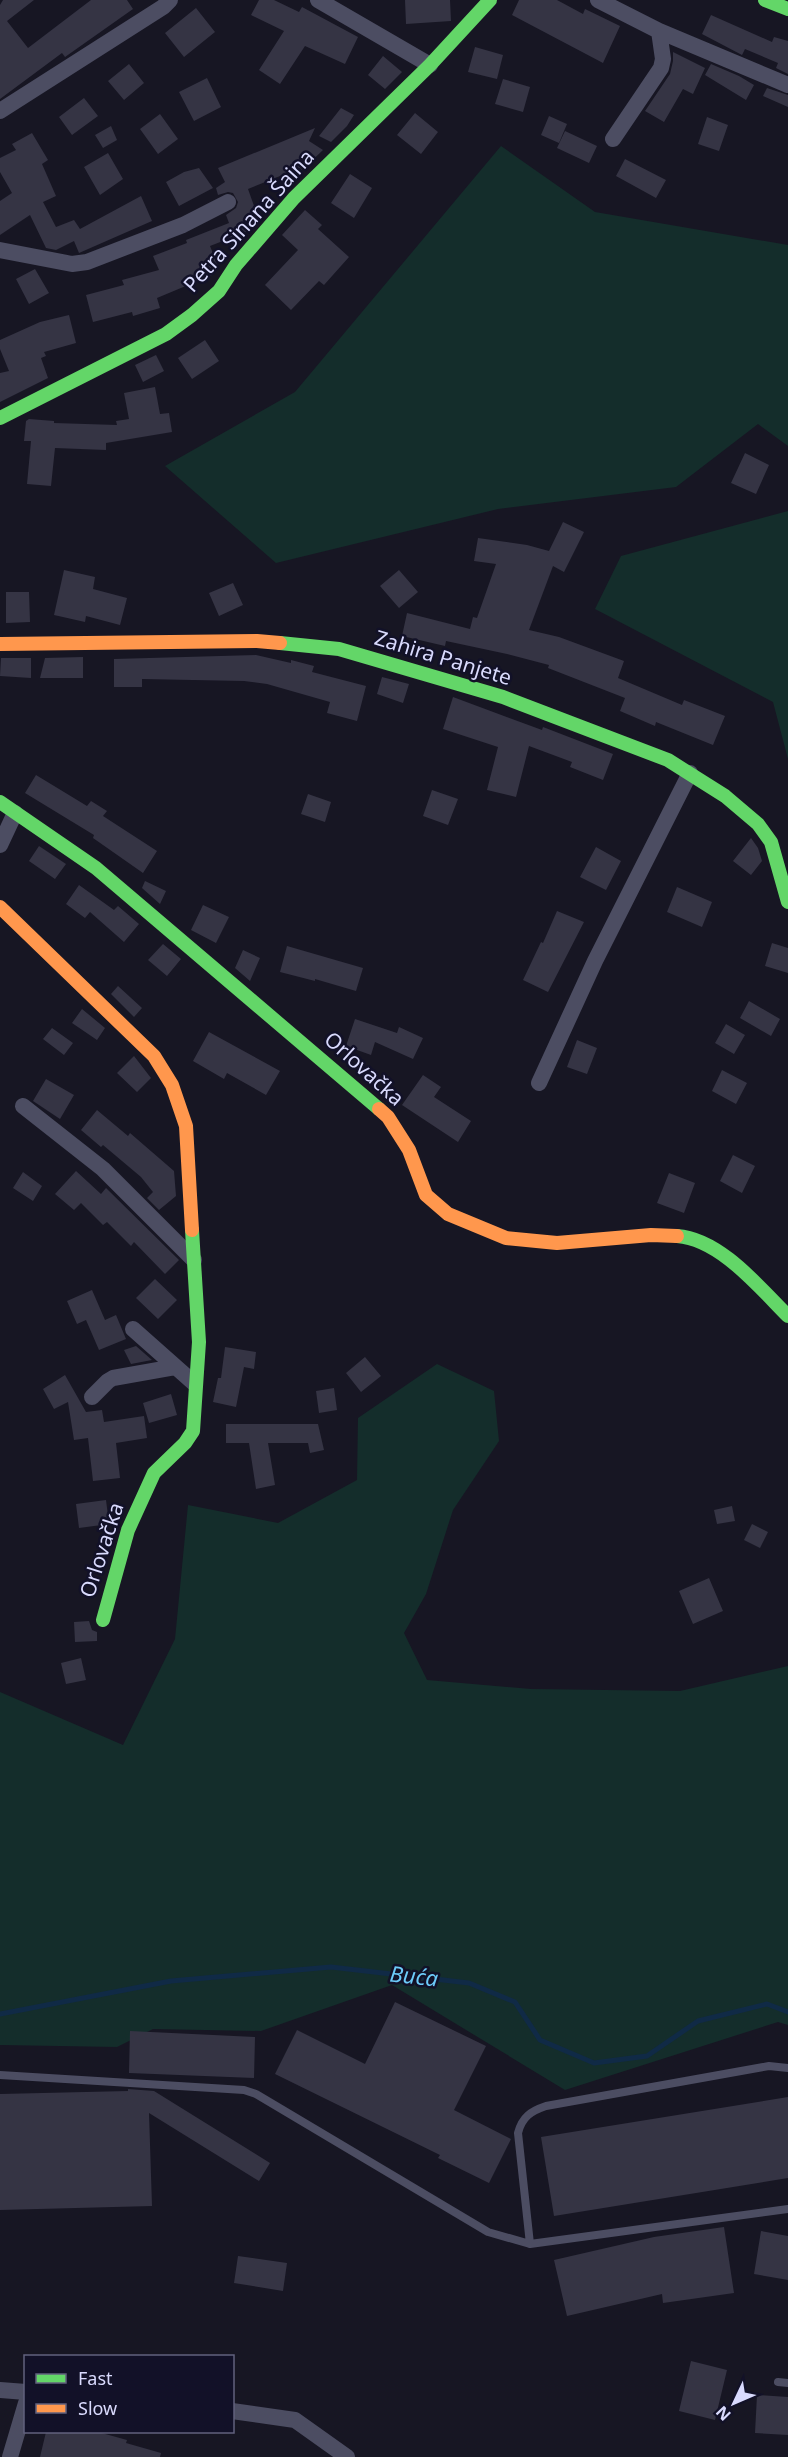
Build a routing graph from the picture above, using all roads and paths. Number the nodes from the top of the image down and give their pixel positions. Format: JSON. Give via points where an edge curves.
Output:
{"nodes":[{"id":1,"x":170,"y":0,"type":"edge"},
{"id":2,"x":318,"y":0,"type":"edge"},
{"id":3,"x":490,"y":0,"type":"edge"},
{"id":4,"x":598,"y":0,"type":"edge"},
{"id":5,"x":765,"y":0,"type":"edge"},
{"id":6,"x":788,"y":9,"type":"edge"},
{"id":7,"x":659,"y":31,"type":"junction"},
{"id":8,"x":430,"y":65,"type":"junction"},
{"id":9,"x":788,"y":84,"type":"edge"},
{"id":10,"x":0,"y":111,"type":"edge"},
{"id":11,"x":613,"y":139,"type":"dead end"},
{"id":12,"x":228,"y":202,"type":"dead end"},
{"id":13,"x":0,"y":250,"type":"edge"},
{"id":14,"x":0,"y":418,"type":"edge"},
{"id":15,"x":0,"y":644,"type":"edge"},
{"id":16,"x":690,"y":773,"type":"junction"},
{"id":17,"x":0,"y":802,"type":"edge"},
{"id":18,"x":15,"y":813,"type":"junction"},
{"id":19,"x":0,"y":845,"type":"edge"},
{"id":20,"x":788,"y":902,"type":"edge"},
{"id":21,"x":0,"y":907,"type":"edge"},
{"id":22,"x":539,"y":1083,"type":"dead end"},
{"id":23,"x":23,"y":1106,"type":"dead end"},
{"id":24,"x":194,"y":1260,"type":"junction"},
{"id":25,"x":788,"y":1316,"type":"edge"},
{"id":26,"x":133,"y":1329,"type":"dead end"},
{"id":27,"x":174,"y":1367,"type":"junction"},
{"id":28,"x":195,"y":1384,"type":"junction"},
{"id":29,"x":92,"y":1397,"type":"dead end"},
{"id":30,"x":103,"y":1620,"type":"dead end"},
{"id":31,"x":788,"y":2068,"type":"edge"},
{"id":32,"x":0,"y":2075,"type":"edge"},
{"id":33,"x":788,"y":2209,"type":"edge"},
{"id":34,"x":530,"y":2244,"type":"junction"},
{"id":35,"x":778,"y":2382,"type":"dead end"},
{"id":36,"x":788,"y":2383,"type":"edge"},
{"id":37,"x":0,"y":2390,"type":"edge"},
{"id":38,"x":24,"y":2392,"type":"edge"},
{"id":39,"x":24,"y":2410,"type":"edge"},
{"id":40,"x":234,"y":2410,"type":"edge"},
{"id":41,"x":10,"y":2457,"type":"edge"},
{"id":42,"x":347,"y":2457,"type":"edge"}],
"edges":[{"from":1,"to":10,"type":"street"},
{"from":2,"to":8,"type":"street"},
{"from":3,"to":8,"type":"street","name":"Petra Sinana Šaina"},
{"from":4,"to":7,"type":"street"},
{"from":5,"to":6,"type":"street"},
{"from":7,"to":9,"type":"street"},
{"from":7,"to":11,"type":"street","via":[[661,68]]},
{"from":8,"to":14,"type":"street","name":"Petra Sinana Šaina","via":[[294,198],[236,265],[219,291],[192,315],[166,334]]},
{"from":12,"to":13,"type":"street","via":[[183,225],[87,262],[72,264]]},
{"from":15,"to":16,"type":"street","name":"Zahira Panjete","via":[[257,641],[345,650],[503,697],[668,760]]},
{"from":16,"to":20,"type":"street","name":"Zahira Panjete","via":[[758,824],[771,842]]},
{"from":16,"to":22,"type":"street","via":[[595,961]]},
{"from":17,"to":18,"type":"street","name":"Orlovačka"},
{"from":18,"to":19,"type":"street"},
{"from":18,"to":25,"type":"street","name":"Orlovačka","via":[[96,868],[388,1117],[409,1149],[426,1195],[448,1214],[506,1238],[556,1244],[651,1235],[681,1236],[707,1243]]},
{"from":21,"to":24,"type":"street","name":"Orlovačka","via":[[154,1056],[172,1085],[186,1126]]},
{"from":23,"to":24,"type":"street","via":[[103,1169]]},
{"from":24,"to":28,"type":"street","name":"Orlovačka","via":[[199,1342]]},
{"from":26,"to":27,"type":"street"},
{"from":27,"to":28,"type":"street"},
{"from":27,"to":29,"type":"street","via":[[114,1378]]},
{"from":28,"to":30,"type":"street","name":"Orlovačka","via":[[194,1431],[154,1473],[128,1530]]},
{"from":31,"to":34,"type":"lane","via":[[769,2066],[546,2106],[526,2116],[518,2133]]},
{"from":32,"to":34,"type":"lane","via":[[244,2090],[489,2232]]},
{"from":33,"to":34,"type":"lane"},
{"from":35,"to":36,"type":"lane"},
{"from":37,"to":38,"type":"street"},
{"from":39,"to":41,"type":"street"},
{"from":40,"to":42,"type":"street","via":[[295,2420]]}]}
